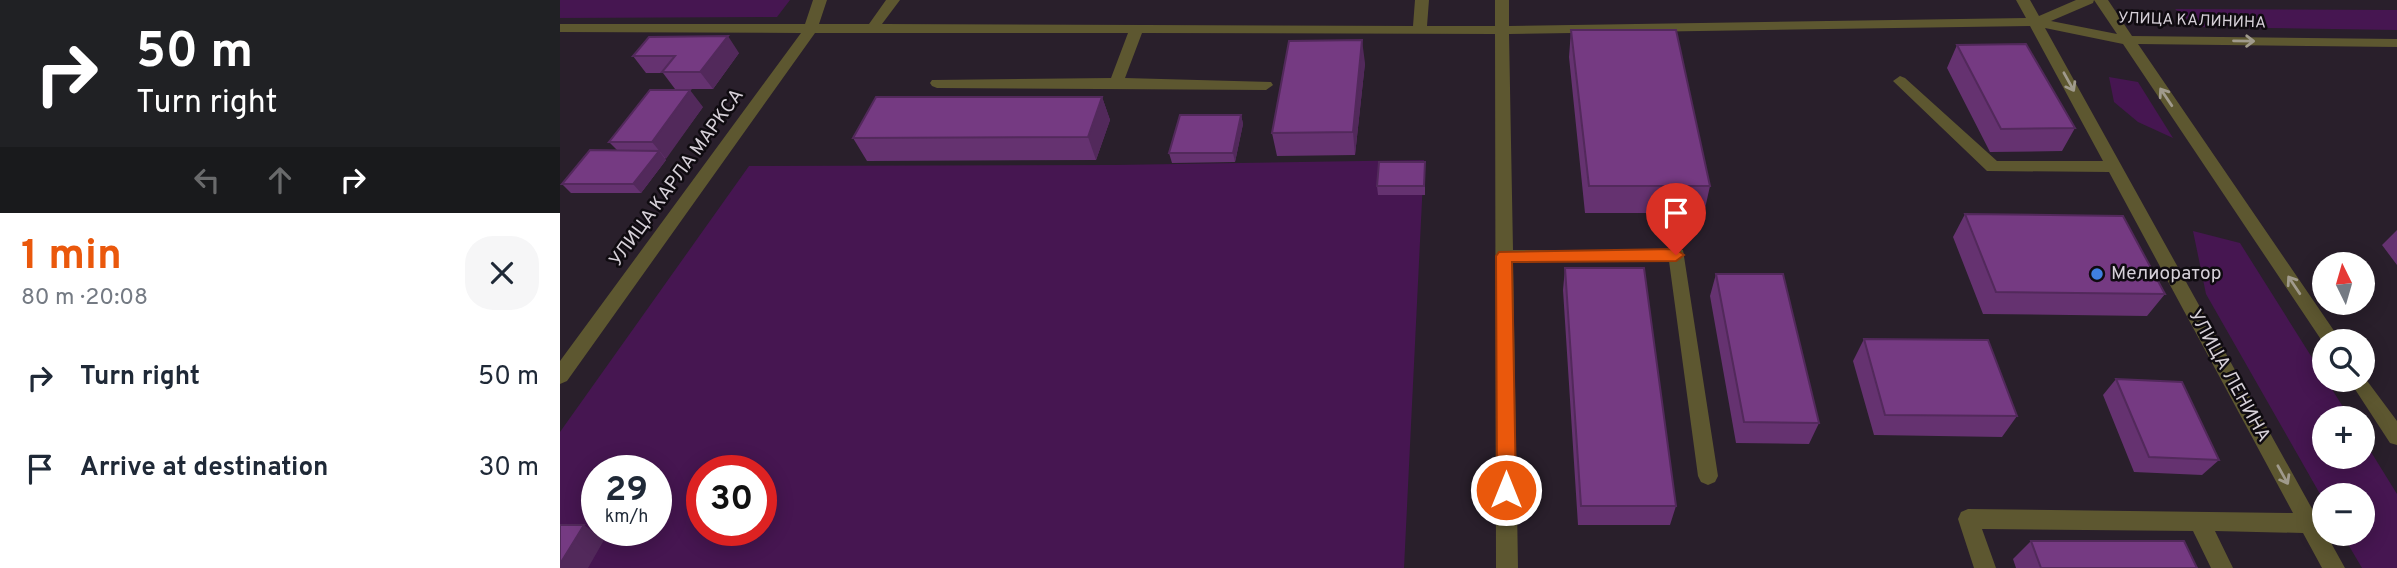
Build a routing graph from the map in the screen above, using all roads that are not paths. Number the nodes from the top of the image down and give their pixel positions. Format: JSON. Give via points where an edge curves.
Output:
{"nodes":[{"id":1,"x":820,"y":0,"type":"edge"},
{"id":2,"x":893,"y":0,"type":"edge"},
{"id":3,"x":1422,"y":0,"type":"edge"},
{"id":4,"x":1502,"y":0,"type":"edge"},
{"id":5,"x":2023,"y":0,"type":"edge"},
{"id":6,"x":2088,"y":0,"type":"edge"},
{"id":7,"x":2101,"y":0,"type":"edge"},
{"id":8,"x":2036,"y":22,"type":"junction"},
{"id":9,"x":560,"y":28,"type":"edge"},
{"id":10,"x":811,"y":28,"type":"junction"},
{"id":11,"x":873,"y":28,"type":"junction"},
{"id":12,"x":1138,"y":29,"type":"junction"},
{"id":13,"x":1420,"y":30,"type":"junction"},
{"id":14,"x":1502,"y":30,"type":"junction"},
{"id":15,"x":2127,"y":40,"type":"junction"},
{"id":16,"x":2397,"y":43,"type":"edge"},
{"id":17,"x":1900,"y":81,"type":"dead end"},
{"id":18,"x":937,"y":83,"type":"dead end"},
{"id":19,"x":1116,"y":83,"type":"junction"},
{"id":20,"x":1266,"y":85,"type":"dead end"},
{"id":21,"x":2115,"y":166,"type":"junction"},
{"id":22,"x":1504,"y":256,"type":"junction"},
{"id":23,"x":2324,"y":329,"type":"edge"},
{"id":24,"x":560,"y":376,"type":"edge"},
{"id":25,"x":2366,"y":392,"type":"edge"},
{"id":26,"x":2397,"y":437,"type":"edge"},
{"id":27,"x":1708,"y":476,"type":"dead end"},
{"id":28,"x":2199,"y":522,"type":"junction"},
{"id":29,"x":2309,"y":523,"type":"junction"},
{"id":30,"x":1507,"y":568,"type":"edge"},
{"id":31,"x":1985,"y":568,"type":"edge"},
{"id":32,"x":2222,"y":568,"type":"edge"},
{"id":33,"x":2334,"y":568,"type":"edge"}],
"edges":[{"from":1,"to":10,"type":"street","name":"УЛИЦА КАРЛА МАРКСА"},
{"from":2,"to":11,"type":"street"},
{"from":3,"to":13,"type":"street"},
{"from":4,"to":14,"type":"street"},
{"from":5,"to":8,"type":"street","name":"УЛИЦА ЛЕНИНА"},
{"from":6,"to":8,"type":"street"},
{"from":7,"to":15,"type":"street"},
{"from":8,"to":14,"type":"street","name":"УЛИЦА КАЛИНИНА"},
{"from":8,"to":15,"type":"street","name":"УЛИЦА КАЛИНИНА"},
{"from":8,"to":21,"type":"street","name":"УЛИЦА ЛЕНИНА","one_way":true},
{"from":9,"to":10,"type":"street","name":"УЛИЦА КАЛИНИНА"},
{"from":10,"to":11,"type":"street","name":"УЛИЦА КАЛИНИНА"},
{"from":10,"to":24,"type":"street","name":"УЛИЦА КАРЛА МАРКСА"},
{"from":11,"to":12,"type":"street","name":"УЛИЦА КАЛИНИНА"},
{"from":12,"to":13,"type":"street","name":"УЛИЦА КАЛИНИНА"},
{"from":12,"to":19,"type":"street"},
{"from":13,"to":14,"type":"street","name":"УЛИЦА КАЛИНИНА"},
{"from":14,"to":22,"type":"street"},
{"from":15,"to":16,"type":"street","name":"УЛИЦА КАЛИНИНА","one_way":true},
{"from":23,"to":15,"type":"street","one_way":true},
{"from":17,"to":21,"type":"street","via":[[1993,167]]},
{"from":18,"to":19,"type":"street"},
{"from":19,"to":20,"type":"street"},
{"from":21,"to":29,"type":"street","name":"УЛИЦА ЛЕНИНА","one_way":true},
{"from":22,"to":27,"type":"street","via":[[1676,255]]},
{"from":22,"to":30,"type":"street"},
{"from":25,"to":26,"type":"street"},
{"from":28,"to":29,"type":"street"},
{"from":28,"to":31,"type":"street","via":[[1968,519]]},
{"from":28,"to":32,"type":"street"},
{"from":29,"to":33,"type":"street","name":"УЛИЦА ЛЕНИНА"}]}
